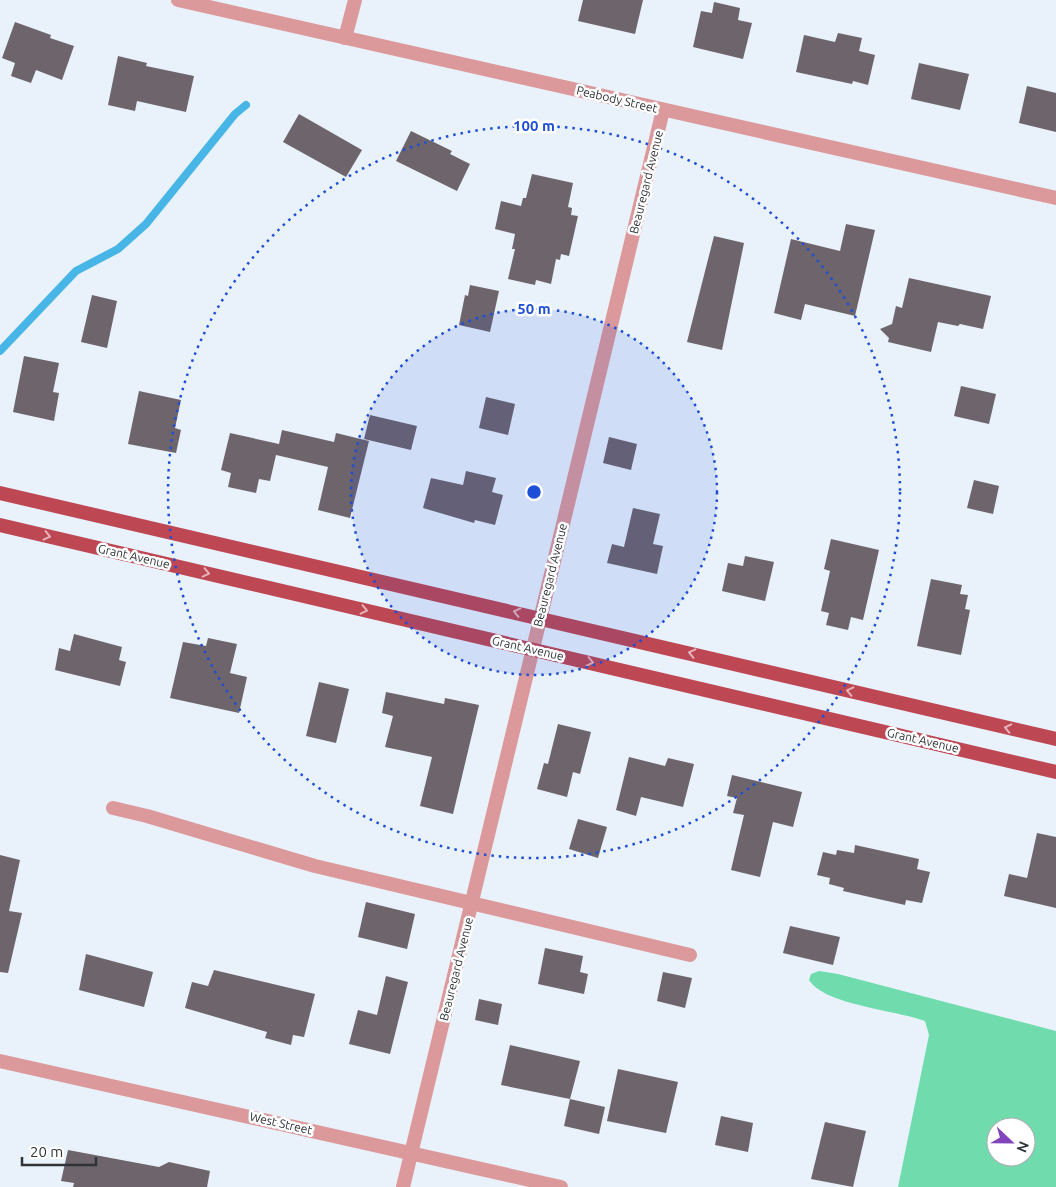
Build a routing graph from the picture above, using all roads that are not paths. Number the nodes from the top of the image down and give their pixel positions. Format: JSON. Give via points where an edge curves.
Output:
{"nodes":[{"id":1,"x":178,"y":0,"type":"edge"},
{"id":2,"x":355,"y":0,"type":"edge"},
{"id":3,"x":344,"y":38,"type":"junction"},
{"id":4,"x":663,"y":110,"type":"junction"},
{"id":5,"x":1056,"y":198,"type":"edge"},
{"id":6,"x":0,"y":493,"type":"edge"},
{"id":7,"x":0,"y":525,"type":"edge"},
{"id":8,"x":540,"y":617,"type":"junction"},
{"id":9,"x":532,"y":649,"type":"junction"},
{"id":10,"x":1056,"y":738,"type":"edge"},
{"id":11,"x":1056,"y":772,"type":"edge"},
{"id":12,"x":113,"y":808,"type":"dead end"},
{"id":13,"x":473,"y":902,"type":"junction"},
{"id":14,"x":690,"y":955,"type":"dead end"},
{"id":15,"x":0,"y":1061,"type":"edge"},
{"id":16,"x":411,"y":1153,"type":"junction"},
{"id":17,"x":403,"y":1187,"type":"edge"},
{"id":18,"x":561,"y":1187,"type":"edge"}],
"edges":[{"from":1,"to":3,"type":"street","name":"Peabody Street"},
{"from":2,"to":3,"type":"street"},
{"from":3,"to":4,"type":"street","name":"Peabody Street"},
{"from":4,"to":5,"type":"street","name":"Peabody Street"},
{"from":4,"to":8,"type":"street","name":"Beauregard Avenue"},
{"from":8,"to":6,"type":"main road","one_way":true},
{"from":7,"to":9,"type":"main road","name":"Grant Avenue","one_way":true},
{"from":8,"to":9,"type":"street","name":"Beauregard Avenue"},
{"from":10,"to":8,"type":"main road","one_way":true},
{"from":9,"to":11,"type":"main road","name":"Grant Avenue","one_way":true},
{"from":9,"to":13,"type":"street","name":"Beauregard Avenue"},
{"from":12,"to":13,"type":"street","via":[[316,866]]},
{"from":13,"to":14,"type":"street"},
{"from":13,"to":16,"type":"street","name":"Beauregard Avenue"},
{"from":15,"to":16,"type":"street","name":"West Street"},
{"from":16,"to":17,"type":"street","name":"Beauregard Avenue"},
{"from":16,"to":18,"type":"street","name":"West Street"}]}
